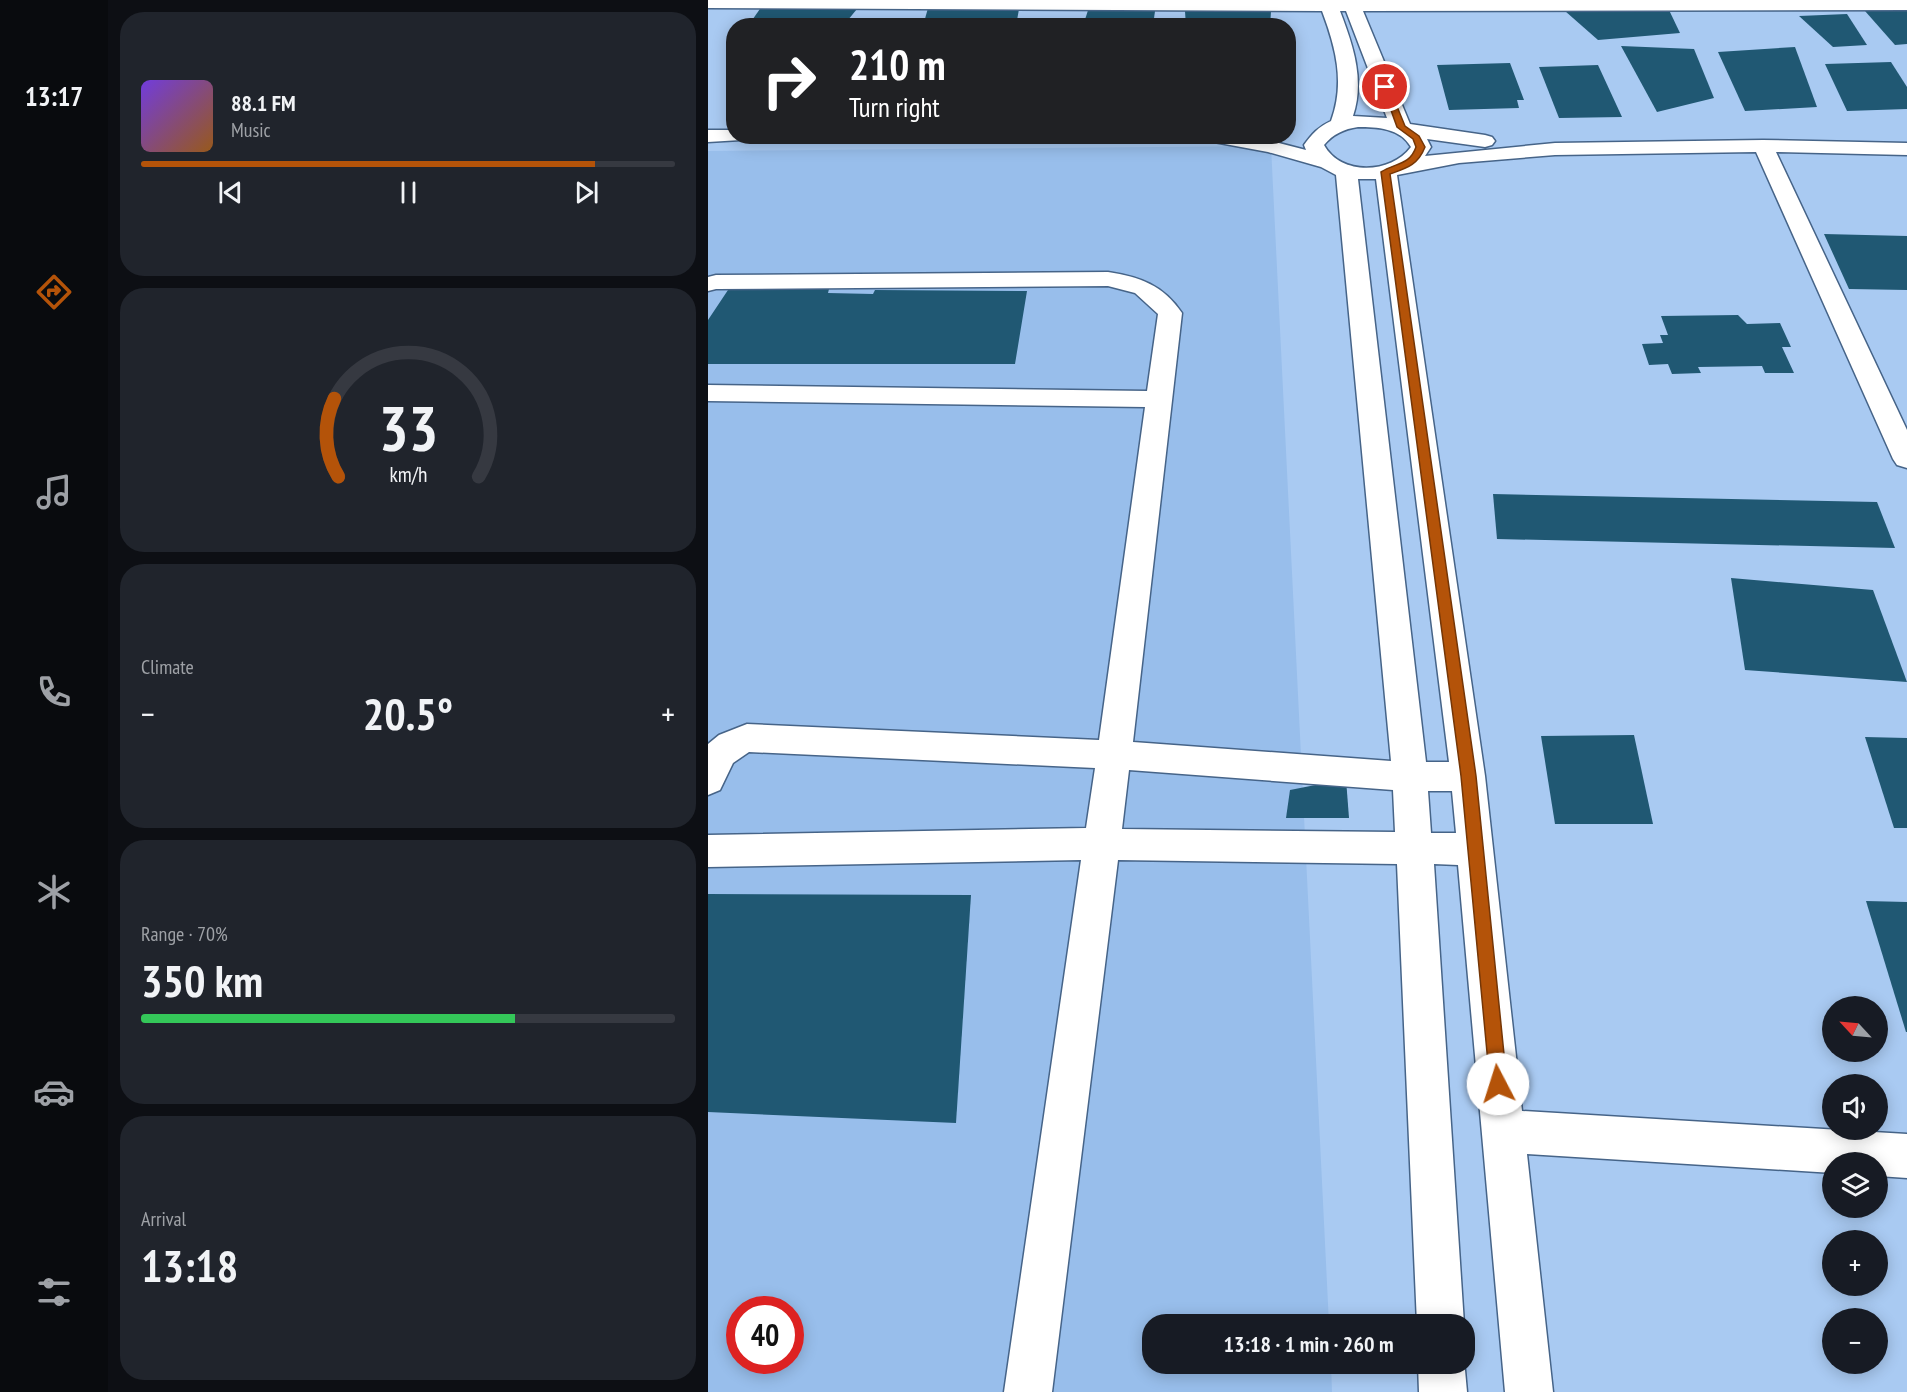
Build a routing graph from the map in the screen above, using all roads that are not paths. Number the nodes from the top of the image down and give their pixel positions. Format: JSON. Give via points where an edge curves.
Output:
{"nodes":[{"id":1,"x":708,"y":3,"type":"edge"},
{"id":2,"x":1328,"y":3,"type":"edge"},
{"id":3,"x":1351,"y":3,"type":"edge"},
{"id":4,"x":1907,"y":4,"type":"edge"},
{"id":5,"x":894,"y":7,"type":"edge"},
{"id":6,"x":1334,"y":126,"type":"junction"},
{"id":7,"x":1403,"y":128,"type":"junction"},
{"id":8,"x":1298,"y":131,"type":"dead end"},
{"id":9,"x":708,"y":136,"type":"edge"},
{"id":10,"x":726,"y":136,"type":"edge"},
{"id":11,"x":1260,"y":144,"type":"edge"},
{"id":12,"x":1763,"y":146,"type":"junction"},
{"id":13,"x":1907,"y":148,"type":"edge"},
{"id":14,"x":1555,"y":149,"type":"junction"},
{"id":15,"x":1335,"y":167,"type":"junction"},
{"id":16,"x":1396,"y":169,"type":"junction"},
{"id":17,"x":708,"y":284,"type":"edge"},
{"id":18,"x":708,"y":393,"type":"edge"},
{"id":19,"x":1159,"y":399,"type":"junction"},
{"id":20,"x":1907,"y":459,"type":"edge"},
{"id":21,"x":1114,"y":755,"type":"junction"},
{"id":22,"x":1468,"y":776,"type":"junction"},
{"id":23,"x":1410,"y":777,"type":"junction"},
{"id":24,"x":708,"y":780,"type":"edge"},
{"id":25,"x":1101,"y":844,"type":"junction"},
{"id":26,"x":1415,"y":849,"type":"junction"},
{"id":27,"x":1476,"y":849,"type":"junction"},
{"id":28,"x":708,"y":851,"type":"edge"},
{"id":29,"x":1503,"y":1131,"type":"junction"},
{"id":30,"x":1907,"y":1156,"type":"edge"},
{"id":31,"x":1439,"y":1314,"type":"edge"},
{"id":32,"x":1442,"y":1374,"type":"edge"},
{"id":33,"x":1028,"y":1392,"type":"edge"},
{"id":34,"x":1443,"y":1392,"type":"edge"},
{"id":35,"x":1529,"y":1392,"type":"edge"}],
"edges":[{"from":1,"to":5,"type":"street"},
{"from":2,"to":3,"type":"street"},
{"from":2,"to":5,"type":"street"},
{"from":2,"to":6,"type":"street","via":[[1350,79],[1347,109]]},
{"from":3,"to":4,"type":"street"},
{"from":3,"to":7,"type":"street"},
{"from":6,"to":7,"type":"street","via":[[1371,121]]},
{"from":6,"to":8,"type":"street"},
{"from":6,"to":15,"type":"street","via":[[1318,136],[1314,145],[1316,154]]},
{"from":7,"to":14,"type":"street"},
{"from":7,"to":16,"type":"street","via":[[1416,138],[1420,147],[1417,157]]},
{"from":9,"to":10,"type":"street"},
{"from":11,"to":15,"type":"street"},
{"from":12,"to":13,"type":"street"},
{"from":12,"to":14,"type":"street"},
{"from":12,"to":20,"type":"street"},
{"from":14,"to":16,"type":"street","via":[[1459,157]]},
{"from":15,"to":16,"type":"street","via":[[1366,174]]},
{"from":15,"to":23,"type":"street"},
{"from":16,"to":22,"type":"street"},
{"from":17,"to":19,"type":"street","via":[[1108,279],[1129,282],[1158,297],[1170,313]]},
{"from":18,"to":19,"type":"street"},
{"from":19,"to":21,"type":"street"},
{"from":21,"to":23,"type":"street"},
{"from":21,"to":24,"type":"street","via":[[747,738],[729,744],[718,754]]},
{"from":21,"to":25,"type":"street"},
{"from":22,"to":23,"type":"street"},
{"from":22,"to":27,"type":"street"},
{"from":23,"to":26,"type":"street"},
{"from":25,"to":26,"type":"street"},
{"from":25,"to":28,"type":"street"},
{"from":25,"to":33,"type":"street"},
{"from":26,"to":27,"type":"street"},
{"from":26,"to":31,"type":"street"},
{"from":27,"to":29,"type":"street"},
{"from":29,"to":30,"type":"street"},
{"from":29,"to":35,"type":"street"},
{"from":32,"to":34,"type":"street"}]}
